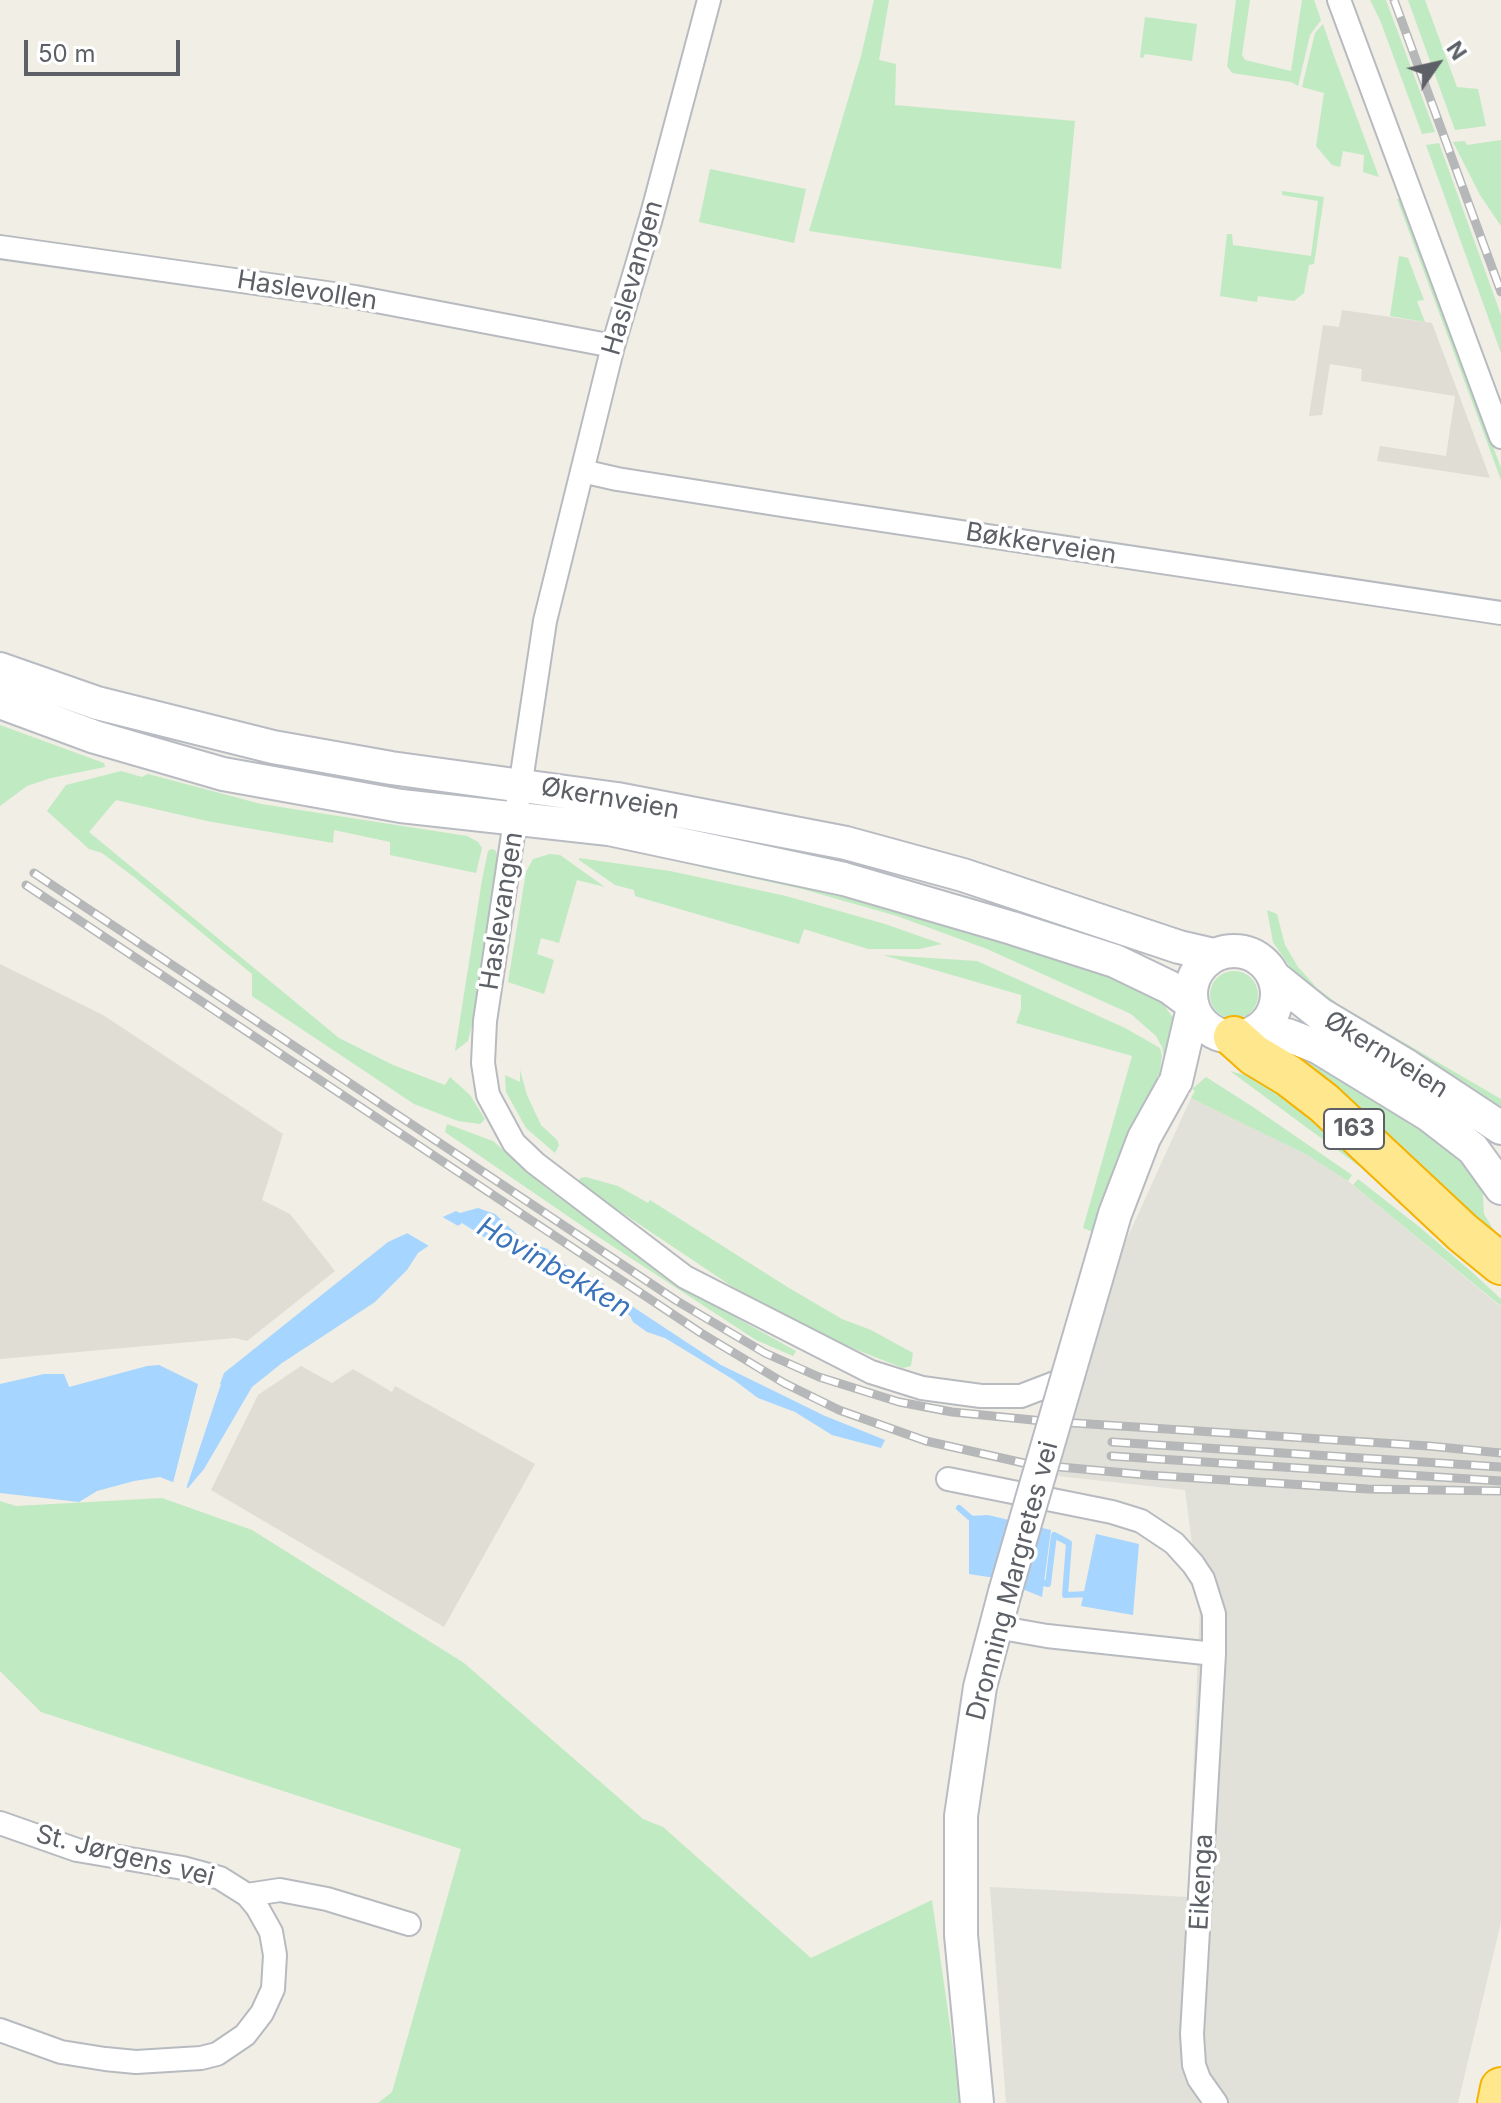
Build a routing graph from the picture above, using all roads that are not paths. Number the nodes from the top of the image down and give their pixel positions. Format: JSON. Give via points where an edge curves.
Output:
{"nodes":[{"id":1,"x":709,"y":0,"type":"edge"},
{"id":2,"x":1339,"y":0,"type":"edge"},
{"id":3,"x":0,"y":247,"type":"edge"},
{"id":4,"x":613,"y":346,"type":"junction"},
{"id":5,"x":1501,"y":437,"type":"edge"},
{"id":6,"x":582,"y":471,"type":"junction"},
{"id":7,"x":1501,"y":613,"type":"edge"},
{"id":8,"x":0,"y":669,"type":"edge"},
{"id":9,"x":0,"y":702,"type":"edge"},
{"id":10,"x":521,"y":785,"type":"junction"},
{"id":11,"x":515,"y":818,"type":"junction"},
{"id":12,"x":1214,"y":955,"type":"junction"},
{"id":13,"x":1274,"y":977,"type":"junction"},
{"id":14,"x":1192,"y":1006,"type":"junction"},
{"id":15,"x":1239,"y":1034,"type":"junction"},
{"id":16,"x":1174,"y":1083,"type":"junction"},
{"id":17,"x":1501,"y":1128,"type":"edge"},
{"id":18,"x":1501,"y":1188,"type":"edge"},
{"id":19,"x":1501,"y":1264,"type":"edge"},
{"id":20,"x":1085,"y":1371,"type":"dead end"},
{"id":21,"x":948,"y":1479,"type":"dead end"},
{"id":22,"x":996,"y":1627,"type":"junction"},
{"id":23,"x":1214,"y":1654,"type":"junction"},
{"id":24,"x":0,"y":1823,"type":"edge"},
{"id":25,"x":247,"y":1895,"type":"junction"},
{"id":26,"x":409,"y":1924,"type":"dead end"},
{"id":27,"x":0,"y":2030,"type":"edge"},
{"id":28,"x":1501,"y":2088,"type":"edge"},
{"id":29,"x":977,"y":2103,"type":"edge"},
{"id":30,"x":1216,"y":2103,"type":"edge"},
{"id":31,"x":1498,"y":2103,"type":"edge"}],
"edges":[{"from":1,"to":4,"type":"street","name":"Haslevangen"},
{"from":2,"to":5,"type":"street"},
{"from":3,"to":4,"type":"street","name":"Haslevollen","via":[[355,297]]},
{"from":4,"to":6,"type":"street","name":"Haslevangen"},
{"from":6,"to":7,"type":"street","name":"Bøkkerveien"},
{"from":6,"to":10,"type":"street","name":"Haslevangen","via":[[545,621]]},
{"from":8,"to":10,"type":"main road","name":"Økernveien","via":[[97,703],[273,747]]},
{"from":9,"to":11,"type":"main road","name":"Økernveien","via":[[150,755],[223,774],[401,806]]},
{"from":10,"to":11,"type":"street","name":"Haslevangen"},
{"from":10,"to":12,"type":"main road","name":"Økernveien","via":[[846,843]]},
{"from":11,"to":14,"type":"main road","name":"Økernveien","via":[[609,829],[844,879],[1115,961],[1169,987]]},
{"from":11,"to":20,"type":"street","name":"Haslevangen","via":[[483,1063],[488,1095],[514,1143],[685,1277],[871,1372],[922,1388],[1021,1396]]},
{"from":12,"to":13,"type":"main road","via":[[1229,950],[1252,954]]},
{"from":12,"to":14,"type":"main road","via":[[1192,981]]},
{"from":13,"to":15,"type":"main road","via":[[1277,997],[1265,1024]]},
{"from":13,"to":17,"type":"main road","name":"Økernveien","via":[[1320,1014]]},
{"from":14,"to":15,"type":"main road","via":[[1206,1026]]},
{"from":14,"to":16,"type":"main road","name":"Dronning Margretes vei"},
{"from":15,"to":16,"type":"main road","name":"Dronning Margretes vei"},
{"from":15,"to":18,"type":"main road","name":"Økernveien","via":[[1287,1035],[1318,1047],[1429,1115],[1473,1149]]},
{"from":15,"to":19,"type":"highway","number":"163","via":[[1254,1055],[1324,1103]]},
{"from":16,"to":22,"type":"main road","name":"Dronning Margretes vei","bridge":true,"via":[[1121,1193]]},
{"from":21,"to":23,"type":"street","name":"Eikenga","via":[[1112,1512],[1163,1534],[1203,1579],[1214,1614]]},
{"from":22,"to":23,"type":"street"},
{"from":22,"to":29,"type":"main road","name":"Dronning Margretes vei","via":[[980,1687],[961,1816],[961,1935]]},
{"from":23,"to":30,"type":"street","name":"Eikenga","via":[[1192,2034],[1194,2065]]},
{"from":24,"to":25,"type":"street","name":"St. Jørgens vei","via":[[77,1850],[202,1872]]},
{"from":25,"to":26,"type":"street","name":"St. Jørgens vei","via":[[280,1890]]},
{"from":25,"to":27,"type":"street","name":"St. Jørgens vei","via":[[271,1932],[273,1989],[254,2024],[228,2049],[201,2058],[136,2062],[61,2052]]},
{"from":28,"to":31,"type":"highway"}]}
